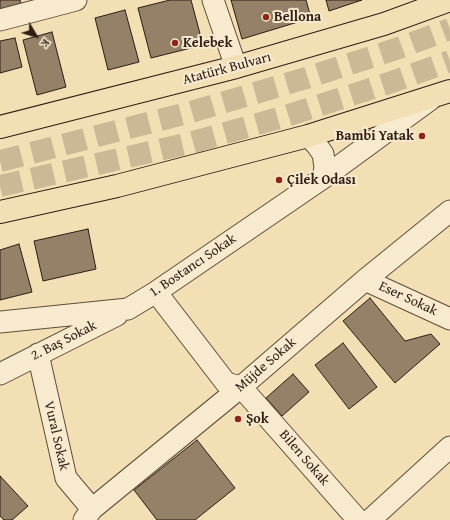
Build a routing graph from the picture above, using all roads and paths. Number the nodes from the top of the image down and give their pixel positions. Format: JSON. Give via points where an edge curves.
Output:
{"nodes":[{"id":1,"x":76,"y":0,"type":"edge"},
{"id":2,"x":213,"y":0,"type":"edge"},
{"id":3,"x":450,"y":0,"type":"edge"},
{"id":4,"x":0,"y":20,"type":"edge"},
{"id":5,"x":236,"y":67,"type":"junction"},
{"id":6,"x":441,"y":95,"type":"edge"},
{"id":7,"x":0,"y":127,"type":"edge"},
{"id":8,"x":308,"y":136,"type":"junction"},
{"id":9,"x":323,"y":178,"type":"junction"},
{"id":10,"x":450,"y":211,"type":"edge"},
{"id":11,"x":0,"y":212,"type":"edge"},
{"id":12,"x":365,"y":280,"type":"junction"},
{"id":13,"x":156,"y":292,"type":"junction"},
{"id":14,"x":128,"y":309,"type":"junction"},
{"id":15,"x":450,"y":319,"type":"edge"},
{"id":16,"x":0,"y":322,"type":"edge"},
{"id":17,"x":38,"y":354,"type":"junction"},
{"id":18,"x":0,"y":374,"type":"edge"},
{"id":19,"x":241,"y":387,"type":"junction"},
{"id":20,"x":450,"y":447,"type":"edge"},
{"id":21,"x":88,"y":515,"type":"edge"},
{"id":22,"x":358,"y":520,"type":"edge"},
{"id":23,"x":370,"y":520,"type":"edge"}],
"edges":[{"from":1,"to":4,"type":"street"},
{"from":2,"to":5,"type":"street"},
{"from":3,"to":5,"type":"highway","name":"Atatürk Bulvarı","via":[[384,24]]},
{"from":5,"to":7,"type":"highway","name":"Atatürk Bulvarı"},
{"from":6,"to":8,"type":"highway"},
{"from":6,"to":9,"type":"street","name":"1. Bostancı Sokak"},
{"from":8,"to":9,"type":"street","via":[[323,154]]},
{"from":8,"to":11,"type":"highway","via":[[117,186]]},
{"from":9,"to":13,"type":"street","name":"1. Bostancı Sokak"},
{"from":10,"to":12,"type":"street","name":"Müjde Sokak"},
{"from":12,"to":15,"type":"street","name":"Eser Sokak"},
{"from":12,"to":19,"type":"street","name":"Müjde Sokak"},
{"from":13,"to":14,"type":"street","name":"1. Bostancı Sokak"},
{"from":13,"to":19,"type":"street","name":"Bilen Sokak","via":[[226,382]]},
{"from":14,"to":16,"type":"street","name":"1. Bostancı Sokak"},
{"from":14,"to":17,"type":"street","name":"2. Baş Sokak"},
{"from":17,"to":18,"type":"street","name":"2. Baş Sokak"},
{"from":17,"to":21,"type":"street","name":"Vural Sokak","via":[[66,478]]},
{"from":19,"to":21,"type":"street","name":"Müjde Sokak"},
{"from":19,"to":22,"type":"street","name":"Bilen Sokak"},
{"from":20,"to":23,"type":"street"}]}
